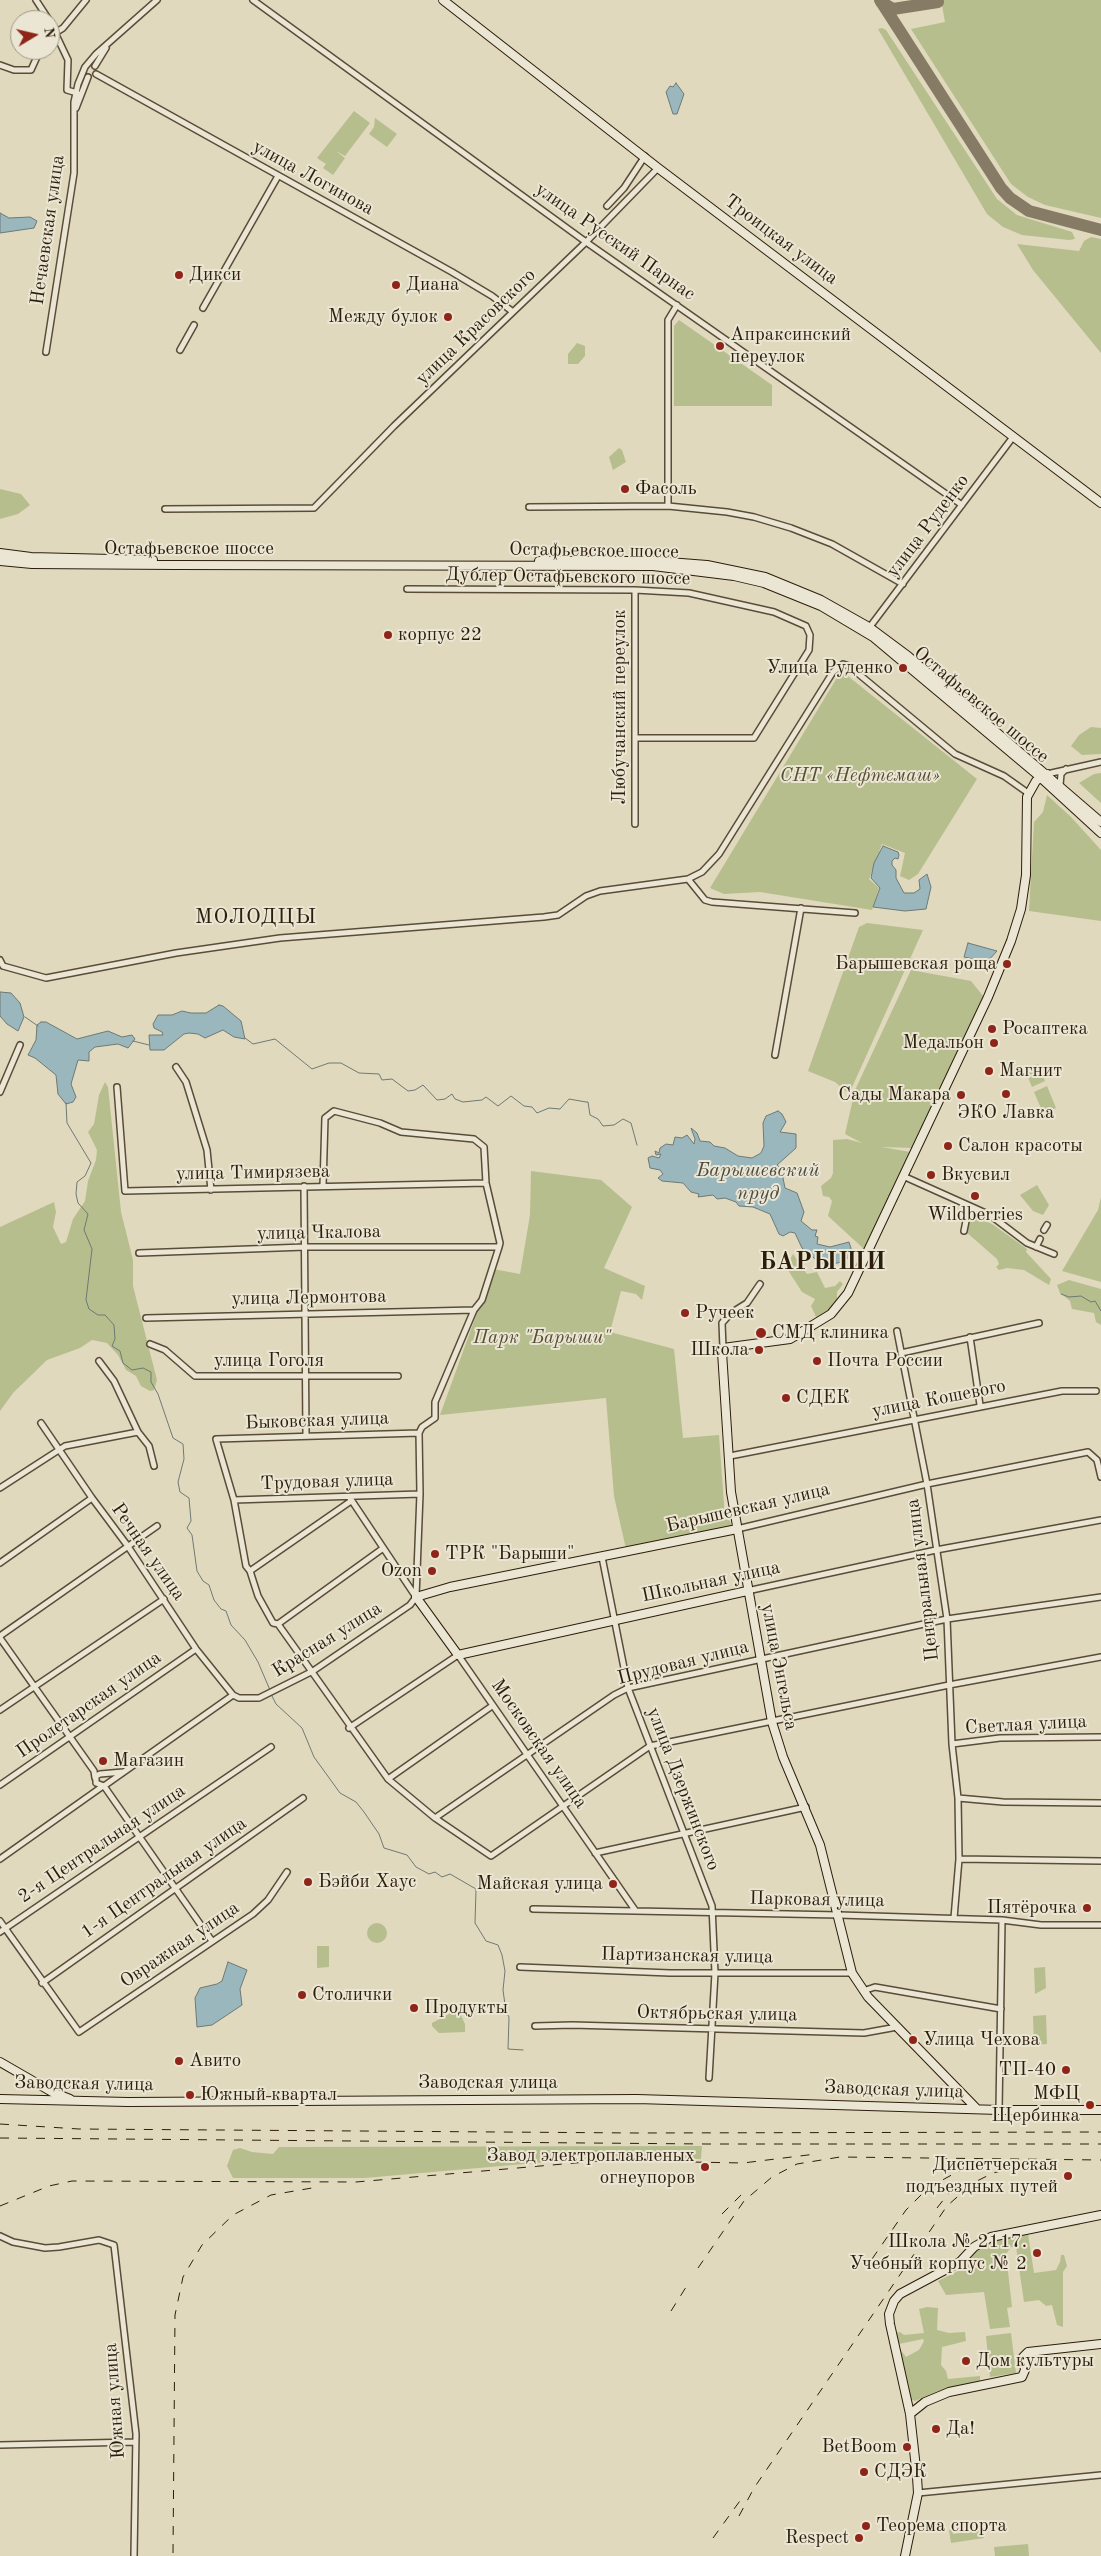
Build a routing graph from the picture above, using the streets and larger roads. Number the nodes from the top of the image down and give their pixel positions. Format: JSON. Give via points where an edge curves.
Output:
{"nodes":[{"id":1,"x":86,"y":0,"type":"edge"},
{"id":2,"x":157,"y":0,"type":"edge"},
{"id":3,"x":252,"y":0,"type":"edge"},
{"id":4,"x":443,"y":0,"type":"edge"},
{"id":5,"x":60,"y":30,"type":"edge"},
{"id":6,"x":60,"y":40,"type":"edge"},
{"id":7,"x":109,"y":44,"type":"junction"},
{"id":8,"x":36,"y":60,"type":"edge"},
{"id":9,"x":0,"y":65,"type":"edge"},
{"id":10,"x":95,"y":66,"type":"junction"},
{"id":11,"x":85,"y":68,"type":"junction"},
{"id":12,"x":96,"y":74,"type":"junction"},
{"id":13,"x":88,"y":77,"type":"junction"},
{"id":14,"x":77,"y":93,"type":"junction"},
{"id":15,"x":75,"y":111,"type":"junction"},
{"id":16,"x":645,"y":156,"type":"junction"},
{"id":17,"x":658,"y":168,"type":"junction"},
{"id":18,"x":278,"y":176,"type":"junction"},
{"id":19,"x":607,"y":206,"type":"dead end"},
{"id":20,"x":586,"y":242,"type":"junction"},
{"id":21,"x":677,"y":305,"type":"junction"},
{"id":22,"x":203,"y":308,"type":"dead end"},
{"id":23,"x":513,"y":312,"type":"junction"},
{"id":24,"x":194,"y":325,"type":"dead end"},
{"id":25,"x":180,"y":350,"type":"dead end"},
{"id":26,"x":46,"y":352,"type":"dead end"},
{"id":27,"x":1013,"y":437,"type":"junction"},
{"id":28,"x":1101,"y":503,"type":"edge"},
{"id":29,"x":962,"y":505,"type":"junction"},
{"id":30,"x":668,"y":506,"type":"junction"},
{"id":31,"x":529,"y":507,"type":"dead end"},
{"id":32,"x":165,"y":509,"type":"dead end"},
{"id":33,"x":0,"y":553,"type":"edge"},
{"id":34,"x":0,"y":561,"type":"edge"},
{"id":35,"x":903,"y":584,"type":"junction"},
{"id":36,"x":407,"y":589,"type":"dead end"},
{"id":37,"x":635,"y":590,"type":"junction"},
{"id":38,"x":868,"y":629,"type":"junction"},
{"id":39,"x":636,"y":738,"type":"junction"},
{"id":40,"x":1101,"y":762,"type":"edge"},
{"id":41,"x":1066,"y":769,"type":"junction"},
{"id":42,"x":1044,"y":775,"type":"junction"},
{"id":43,"x":1060,"y":785,"type":"junction"},
{"id":44,"x":1028,"y":792,"type":"junction"},
{"id":45,"x":1101,"y":822,"type":"edge"},
{"id":46,"x":635,"y":824,"type":"dead end"},
{"id":47,"x":1101,"y":833,"type":"edge"},
{"id":48,"x":688,"y":879,"type":"junction"},
{"id":49,"x":801,"y":908,"type":"junction"},
{"id":50,"x":855,"y":913,"type":"dead end"},
{"id":51,"x":0,"y":960,"type":"edge"},
{"id":52,"x":20,"y":1045,"type":"dead end"},
{"id":53,"x":775,"y":1055,"type":"dead end"},
{"id":54,"x":176,"y":1067,"type":"dead end"},
{"id":55,"x":117,"y":1087,"type":"dead end"},
{"id":56,"x":0,"y":1092,"type":"edge"},
{"id":57,"x":903,"y":1176,"type":"junction"},
{"id":58,"x":486,"y":1183,"type":"junction"},
{"id":59,"x":304,"y":1186,"type":"junction"},
{"id":60,"x":323,"y":1186,"type":"junction"},
{"id":61,"x":211,"y":1190,"type":"junction"},
{"id":62,"x":969,"y":1206,"type":"junction"},
{"id":63,"x":964,"y":1231,"type":"dead end"},
{"id":64,"x":1040,"y":1239,"type":"dead end"},
{"id":65,"x":306,"y":1247,"type":"junction"},
{"id":66,"x":499,"y":1247,"type":"junction"},
{"id":67,"x":1036,"y":1247,"type":"junction"},
{"id":68,"x":139,"y":1253,"type":"dead end"},
{"id":69,"x":1054,"y":1254,"type":"dead end"},
{"id":70,"x":760,"y":1284,"type":"dead end"},
{"id":71,"x":474,"y":1310,"type":"junction"},
{"id":72,"x":306,"y":1312,"type":"junction"},
{"id":73,"x":146,"y":1318,"type":"dead end"},
{"id":74,"x":1039,"y":1323,"type":"dead end"},
{"id":75,"x":897,"y":1331,"type":"dead end"},
{"id":76,"x":970,"y":1337,"type":"junction"},
{"id":77,"x":150,"y":1344,"type":"dead end"},
{"id":78,"x":723,"y":1348,"type":"junction"},
{"id":79,"x":901,"y":1352,"type":"junction"},
{"id":80,"x":99,"y":1360,"type":"dead end"},
{"id":81,"x":305,"y":1376,"type":"junction"},
{"id":82,"x":398,"y":1376,"type":"dead end"},
{"id":83,"x":1096,"y":1391,"type":"dead end"},
{"id":84,"x":980,"y":1405,"type":"junction"},
{"id":85,"x":913,"y":1418,"type":"junction"},
{"id":86,"x":41,"y":1423,"type":"dead end"},
{"id":87,"x":138,"y":1432,"type":"junction"},
{"id":88,"x":419,"y":1433,"type":"junction"},
{"id":89,"x":306,"y":1435,"type":"junction"},
{"id":90,"x":60,"y":1449,"type":"junction"},
{"id":91,"x":730,"y":1456,"type":"junction"},
{"id":92,"x":154,"y":1466,"type":"dead end"},
{"id":93,"x":1101,"y":1477,"type":"edge"},
{"id":94,"x":927,"y":1484,"type":"junction"},
{"id":95,"x":0,"y":1488,"type":"edge"},
{"id":96,"x":420,"y":1494,"type":"junction"},
{"id":97,"x":92,"y":1498,"type":"junction"},
{"id":98,"x":350,"y":1499,"type":"junction"},
{"id":99,"x":234,"y":1500,"type":"junction"},
{"id":100,"x":1101,"y":1520,"type":"edge"},
{"id":101,"x":157,"y":1526,"type":"dead end"},
{"id":102,"x":737,"y":1529,"type":"junction"},
{"id":103,"x":127,"y":1545,"type":"junction"},
{"id":104,"x":382,"y":1549,"type":"junction"},
{"id":105,"x":936,"y":1550,"type":"junction"},
{"id":106,"x":602,"y":1557,"type":"junction"},
{"id":107,"x":0,"y":1563,"type":"edge"},
{"id":108,"x":250,"y":1571,"type":"junction"},
{"id":109,"x":748,"y":1591,"type":"junction"},
{"id":110,"x":416,"y":1597,"type":"junction"},
{"id":111,"x":1101,"y":1597,"type":"edge"},
{"id":112,"x":164,"y":1598,"type":"junction"},
{"id":113,"x":947,"y":1619,"type":"junction"},
{"id":114,"x":614,"y":1620,"type":"junction"},
{"id":115,"x":278,"y":1624,"type":"junction"},
{"id":116,"x":0,"y":1637,"type":"edge"},
{"id":117,"x":196,"y":1649,"type":"junction"},
{"id":118,"x":458,"y":1655,"type":"junction"},
{"id":119,"x":1101,"y":1657,"type":"edge"},
{"id":120,"x":761,"y":1660,"type":"junction"},
{"id":121,"x":312,"y":1672,"type":"junction"},
{"id":122,"x":949,"y":1685,"type":"junction"},
{"id":123,"x":34,"y":1687,"type":"junction"},
{"id":124,"x":628,"y":1688,"type":"junction"},
{"id":125,"x":233,"y":1695,"type":"junction"},
{"id":126,"x":492,"y":1706,"type":"junction"},
{"id":127,"x":0,"y":1710,"type":"edge"},
{"id":128,"x":772,"y":1722,"type":"junction"},
{"id":129,"x":349,"y":1728,"type":"junction"},
{"id":130,"x":69,"y":1737,"type":"junction"},
{"id":131,"x":1101,"y":1737,"type":"edge"},
{"id":132,"x":952,"y":1744,"type":"junction"},
{"id":133,"x":650,"y":1746,"type":"junction"},
{"id":134,"x":271,"y":1747,"type":"dead end"},
{"id":135,"x":526,"y":1754,"type":"junction"},
{"id":136,"x":94,"y":1771,"type":"junction"},
{"id":137,"x":123,"y":1772,"type":"junction"},
{"id":138,"x":102,"y":1774,"type":"junction"},
{"id":139,"x":95,"y":1778,"type":"junction"},
{"id":140,"x":388,"y":1779,"type":"junction"},
{"id":141,"x":0,"y":1785,"type":"edge"},
{"id":142,"x":102,"y":1785,"type":"junction"},
{"id":143,"x":303,"y":1798,"type":"dead end"},
{"id":144,"x":958,"y":1798,"type":"junction"},
{"id":145,"x":1101,"y":1803,"type":"edge"},
{"id":146,"x":562,"y":1806,"type":"junction"},
{"id":147,"x":806,"y":1807,"type":"junction"},
{"id":148,"x":435,"y":1818,"type":"junction"},
{"id":149,"x":684,"y":1835,"type":"junction"},
{"id":150,"x":140,"y":1837,"type":"junction"},
{"id":151,"x":595,"y":1853,"type":"junction"},
{"id":152,"x":0,"y":1859,"type":"edge"},
{"id":153,"x":959,"y":1859,"type":"junction"},
{"id":154,"x":1101,"y":1861,"type":"edge"},
{"id":155,"x":287,"y":1872,"type":"dead end"},
{"id":156,"x":175,"y":1889,"type":"junction"},
{"id":157,"x":533,"y":1909,"type":"dead end"},
{"id":158,"x":635,"y":1910,"type":"junction"},
{"id":159,"x":714,"y":1914,"type":"junction"},
{"id":160,"x":839,"y":1915,"type":"junction"},
{"id":161,"x":954,"y":1918,"type":"junction"},
{"id":162,"x":0,"y":1920,"type":"edge"},
{"id":163,"x":1002,"y":1920,"type":"junction"},
{"id":164,"x":1101,"y":1925,"type":"edge"},
{"id":165,"x":6,"y":1928,"type":"junction"},
{"id":166,"x":0,"y":1932,"type":"edge"},
{"id":167,"x":212,"y":1941,"type":"junction"},
{"id":168,"x":520,"y":1967,"type":"dead end"},
{"id":169,"x":714,"y":1973,"type":"junction"},
{"id":170,"x":852,"y":1973,"type":"junction"},
{"id":171,"x":42,"y":1983,"type":"junction"},
{"id":172,"x":863,"y":1991,"type":"junction"},
{"id":173,"x":1001,"y":2009,"type":"junction"},
{"id":174,"x":535,"y":2026,"type":"dead end"},
{"id":175,"x":897,"y":2027,"type":"junction"},
{"id":176,"x":713,"y":2029,"type":"junction"},
{"id":177,"x":0,"y":2064,"type":"edge"},
{"id":178,"x":709,"y":2078,"type":"dead end"},
{"id":179,"x":0,"y":2099,"type":"edge"},
{"id":180,"x":86,"y":2102,"type":"junction"},
{"id":181,"x":976,"y":2110,"type":"junction"},
{"id":182,"x":999,"y":2110,"type":"junction"},
{"id":183,"x":1101,"y":2110,"type":"edge"},
{"id":184,"x":1101,"y":2215,"type":"edge"},
{"id":185,"x":0,"y":2236,"type":"edge"},
{"id":186,"x":1101,"y":2344,"type":"edge"},
{"id":187,"x":910,"y":2414,"type":"junction"},
{"id":188,"x":135,"y":2442,"type":"junction"},
{"id":189,"x":0,"y":2446,"type":"edge"},
{"id":190,"x":1101,"y":2476,"type":"edge"},
{"id":191,"x":918,"y":2493,"type":"junction"},
{"id":192,"x":134,"y":2556,"type":"edge"},
{"id":193,"x":904,"y":2556,"type":"edge"}],
"edges":[{"from":1,"to":5,"type":"street"},
{"from":2,"to":7,"type":"street"},
{"from":3,"to":20,"type":"street","name":"улица Русский Парнас"},
{"from":4,"to":16,"type":"street","name":"Троицкая улица"},
{"from":6,"to":14,"type":"street","via":[[68,60],[67,90]]},
{"from":7,"to":10,"type":"street"},
{"from":7,"to":11,"type":"street"},
{"from":8,"to":9,"type":"street","via":[[31,70],[14,70]]},
{"from":10,"to":11,"type":"street","via":[[91,64]]},
{"from":10,"to":12,"type":"street"},
{"from":11,"to":13,"type":"street"},
{"from":11,"to":14,"type":"street","name":"Нечаевская улица"},
{"from":12,"to":13,"type":"street"},
{"from":12,"to":18,"type":"street","name":"улица Логинова"},
{"from":13,"to":15,"type":"street","name":"Нечаевская улица"},
{"from":14,"to":15,"type":"street","name":"Нечаевская улица"},
{"from":15,"to":26,"type":"street","name":"Нечаевская улица","via":[[74,173]]},
{"from":16,"to":17,"type":"street","name":"Троицкая улица"},
{"from":16,"to":19,"type":"street","via":[[624,188]]},
{"from":17,"to":20,"type":"street","name":"улица Красовского"},
{"from":17,"to":27,"type":"street","name":"Троицкая улица"},
{"from":18,"to":22,"type":"street"},
{"from":18,"to":23,"type":"street","name":"улица Логинова","via":[[460,277]]},
{"from":20,"to":21,"type":"street","name":"улица Русский Парнас"},
{"from":20,"to":23,"type":"street","name":"улица Красовского"},
{"from":21,"to":29,"type":"street","name":"улица Русский Парнас"},
{"from":21,"to":30,"type":"street","via":[[668,320]]},
{"from":23,"to":32,"type":"street","name":"улица Красовского","via":[[314,508]]},
{"from":24,"to":25,"type":"street"},
{"from":27,"to":28,"type":"street","name":"Троицкая улица"},
{"from":27,"to":29,"type":"street","name":"улица Руденко"},
{"from":29,"to":35,"type":"street","name":"улица Руденко"},
{"from":30,"to":31,"type":"street"},
{"from":30,"to":35,"type":"street","via":[[727,512],[791,528],[848,552]]},
{"from":33,"to":38,"type":"street","name":"Остафьевское шоссе","via":[[31,557],[175,560],[679,562],[765,577],[821,600]]},
{"from":34,"to":38,"type":"street","name":"Остафьевское шоссе","via":[[678,568],[764,583]]},
{"from":35,"to":38,"type":"street","name":"улица Руденко"},
{"from":36,"to":37,"type":"street","name":"Дублер Остафьевского шоссе"},
{"from":37,"to":39,"type":"street","name":"Любучанский переулок"},
{"from":37,"to":39,"type":"street","name":"Дублер Остафьевского шоссе","via":[[689,593],[774,612],[806,626],[810,636],[809,650],[754,738]]},
{"from":38,"to":42,"type":"street","name":"Остафьевское шоссе","via":[[908,656]]},
{"from":39,"to":46,"type":"street","name":"Любучанский переулок"},
{"from":40,"to":41,"type":"street"},
{"from":41,"to":42,"type":"street"},
{"from":41,"to":43,"type":"street","via":[[1060,776]]},
{"from":42,"to":43,"type":"street","name":"Остафьевское шоссе"},
{"from":42,"to":44,"type":"street"},
{"from":42,"to":47,"type":"street","name":"Остафьевское шоссе"},
{"from":43,"to":45,"type":"street","name":"Остафьевское шоссе"},
{"from":44,"to":48,"type":"street","via":[[1004,776],[955,754],[849,666],[839,665],[719,854],[702,872]]},
{"from":44,"to":57,"type":"street","via":[[1024,898],[1014,932],[988,997]]},
{"from":48,"to":49,"type":"street","via":[[705,900],[712,902]]},
{"from":48,"to":51,"type":"street","via":[[600,891],[558,914],[544,917],[280,938],[176,953],[46,978],[4,966]]},
{"from":49,"to":50,"type":"street"},
{"from":49,"to":53,"type":"street"},
{"from":52,"to":56,"type":"street"},
{"from":54,"to":61,"type":"street","via":[[186,1082],[207,1150]]},
{"from":55,"to":61,"type":"street","name":"улица Тимирязева","via":[[125,1191]]},
{"from":57,"to":62,"type":"street"},
{"from":57,"to":78,"type":"street","via":[[848,1293],[831,1314],[790,1339]]},
{"from":58,"to":60,"type":"street","name":"улица Тимирязева"},
{"from":58,"to":60,"type":"street","via":[[484,1147],[474,1139],[401,1132],[380,1123],[334,1112],[325,1118]]},
{"from":58,"to":66,"type":"street"},
{"from":59,"to":60,"type":"street","name":"улица Тимирязева"},
{"from":59,"to":61,"type":"street","name":"улица Тимирязева"},
{"from":59,"to":65,"type":"street"},
{"from":62,"to":63,"type":"street"},
{"from":62,"to":67,"type":"street","via":[[990,1215]]},
{"from":64,"to":67,"type":"street"},
{"from":65,"to":66,"type":"street","name":"улица Чкалова"},
{"from":65,"to":68,"type":"street","name":"улица Чкалова"},
{"from":65,"to":72,"type":"street"},
{"from":66,"to":71,"type":"street","via":[[482,1300]]},
{"from":67,"to":69,"type":"street"},
{"from":70,"to":78,"type":"street","name":"улица Энгельса","via":[[747,1303],[722,1323]]},
{"from":71,"to":72,"type":"street","name":"улица Лермонтова"},
{"from":71,"to":88,"type":"street","via":[[436,1402],[435,1418]]},
{"from":72,"to":73,"type":"street","name":"улица Лермонтова"},
{"from":72,"to":81,"type":"street"},
{"from":74,"to":76,"type":"street"},
{"from":75,"to":79,"type":"street","name":"Центральная улица"},
{"from":76,"to":79,"type":"street"},
{"from":76,"to":84,"type":"street"},
{"from":77,"to":81,"type":"street","name":"улица Гоголя","via":[[165,1350],[196,1376]]},
{"from":78,"to":91,"type":"street","name":"улица Энгельса"},
{"from":79,"to":85,"type":"street","name":"Центральная улица"},
{"from":80,"to":87,"type":"street","via":[[114,1381]]},
{"from":81,"to":82,"type":"street","name":"улица Гоголя"},
{"from":81,"to":89,"type":"street"},
{"from":83,"to":84,"type":"street","name":"улица Кошевого","via":[[1062,1391]]},
{"from":84,"to":85,"type":"street","name":"улица Кошевого"},
{"from":85,"to":91,"type":"street","name":"улица Кошевого"},
{"from":85,"to":94,"type":"street","name":"Центральная улица"},
{"from":86,"to":90,"type":"street","name":"Речная улица"},
{"from":87,"to":90,"type":"street"},
{"from":87,"to":92,"type":"street","via":[[149,1446]]},
{"from":88,"to":89,"type":"street","name":"Быковская улица"},
{"from":88,"to":96,"type":"street"},
{"from":89,"to":99,"type":"street","name":"Быковская улица","via":[[216,1439]]},
{"from":90,"to":95,"type":"street"},
{"from":90,"to":97,"type":"street","name":"Речная улица"},
{"from":91,"to":102,"type":"street","name":"улица Энгельса"},
{"from":93,"to":94,"type":"street","name":"Барышевская улица","via":[[1097,1460],[1088,1452]]},
{"from":94,"to":102,"type":"street","name":"Барышевская улица"},
{"from":94,"to":105,"type":"street","name":"Центральная улица"},
{"from":96,"to":98,"type":"street","name":"Трудовая улица"},
{"from":96,"to":110,"type":"street"},
{"from":97,"to":103,"type":"street","name":"Речная улица"},
{"from":97,"to":107,"type":"street"},
{"from":98,"to":99,"type":"street","name":"Трудовая улица"},
{"from":98,"to":104,"type":"street"},
{"from":98,"to":108,"type":"street"},
{"from":99,"to":108,"type":"street","via":[[246,1566]]},
{"from":100,"to":105,"type":"street","name":"Школьная улица"},
{"from":101,"to":103,"type":"street"},
{"from":102,"to":106,"type":"street","name":"Барышевская улица"},
{"from":102,"to":109,"type":"street","name":"улица Энгельса"},
{"from":103,"to":112,"type":"street","name":"Речная улица"},
{"from":103,"to":116,"type":"street"},
{"from":104,"to":110,"type":"street"},
{"from":104,"to":115,"type":"street"},
{"from":105,"to":109,"type":"street","name":"Школьная улица"},
{"from":105,"to":113,"type":"street","name":"Центральная улица"},
{"from":106,"to":110,"type":"street","name":"Барышевская улица"},
{"from":106,"to":114,"type":"street","name":"улица Дзержинского"},
{"from":108,"to":115,"type":"street","via":[[258,1596],[273,1623]]},
{"from":109,"to":114,"type":"street","name":"Школьная улица"},
{"from":109,"to":120,"type":"street","name":"улица Энгельса"},
{"from":110,"to":118,"type":"street","name":"Московская улица"},
{"from":110,"to":121,"type":"street","name":"Красная улица","via":[[410,1605]]},
{"from":111,"to":113,"type":"street","name":"Прудовая улица"},
{"from":112,"to":117,"type":"street","name":"Речная улица"},
{"from":112,"to":123,"type":"street"},
{"from":113,"to":120,"type":"street","name":"Прудовая улица"},
{"from":113,"to":122,"type":"street","name":"Центральная улица"},
{"from":114,"to":118,"type":"street","name":"Школьная улица"},
{"from":114,"to":124,"type":"street","name":"улица Дзержинского"},
{"from":115,"to":121,"type":"street"},
{"from":116,"to":123,"type":"street"},
{"from":117,"to":125,"type":"street","name":"Речная улица"},
{"from":117,"to":130,"type":"street","name":"Пролетарская улица"},
{"from":118,"to":126,"type":"street","name":"Московская улица"},
{"from":118,"to":129,"type":"street","name":"Школьная улица"},
{"from":119,"to":122,"type":"street"},
{"from":120,"to":124,"type":"street","name":"Прудовая улица"},
{"from":120,"to":128,"type":"street","name":"улица Энгельса"},
{"from":121,"to":125,"type":"street","name":"Красная улица","via":[[265,1695],[245,1700]]},
{"from":121,"to":129,"type":"street"},
{"from":122,"to":128,"type":"street"},
{"from":122,"to":132,"type":"street","name":"Центральная улица"},
{"from":123,"to":127,"type":"street"},
{"from":123,"to":130,"type":"street"},
{"from":124,"to":133,"type":"street","name":"улица Дзержинского"},
{"from":124,"to":135,"type":"street","name":"Прудовая улица","via":[[614,1694]]},
{"from":125,"to":137,"type":"street"},
{"from":126,"to":135,"type":"street","name":"Московская улица"},
{"from":126,"to":140,"type":"street"},
{"from":128,"to":133,"type":"street"},
{"from":128,"to":147,"type":"street","name":"улица Энгельса","via":[[783,1757]]},
{"from":129,"to":140,"type":"street"},
{"from":130,"to":136,"type":"street"},
{"from":130,"to":141,"type":"street","name":"Пролетарская улица"},
{"from":131,"to":132,"type":"street","name":"Светлая улица","via":[[1000,1738]]},
{"from":132,"to":144,"type":"street","name":"Центральная улица"},
{"from":133,"to":146,"type":"street"},
{"from":133,"to":149,"type":"street","name":"улица Дзержинского"},
{"from":134,"to":150,"type":"street","name":"2-я Центральная улица"},
{"from":135,"to":146,"type":"street","name":"Московская улица"},
{"from":135,"to":148,"type":"street","name":"Прудовая улица"},
{"from":136,"to":138,"type":"street"},
{"from":136,"to":139,"type":"street"},
{"from":137,"to":138,"type":"street"},
{"from":137,"to":142,"type":"street"},
{"from":138,"to":139,"type":"street"},
{"from":138,"to":142,"type":"street","via":[[108,1778]]},
{"from":139,"to":142,"type":"street"},
{"from":140,"to":148,"type":"street"},
{"from":142,"to":150,"type":"street"},
{"from":142,"to":152,"type":"street"},
{"from":143,"to":156,"type":"street","name":"1-я Центральная улица"},
{"from":144,"to":145,"type":"street"},
{"from":144,"to":153,"type":"street","name":"Центральная улица"},
{"from":146,"to":148,"type":"street","via":[[491,1856]]},
{"from":146,"to":151,"type":"street","name":"Московская улица"},
{"from":147,"to":149,"type":"street"},
{"from":147,"to":160,"type":"street","name":"улица Энгельса"},
{"from":149,"to":151,"type":"street"},
{"from":149,"to":159,"type":"street","name":"улица Дзержинского"},
{"from":150,"to":156,"type":"street"},
{"from":150,"to":165,"type":"street","name":"2-я Центральная улица"},
{"from":151,"to":158,"type":"street","name":"Московская улица"},
{"from":153,"to":154,"type":"street"},
{"from":153,"to":161,"type":"street","name":"Центральная улица"},
{"from":155,"to":167,"type":"street","name":"Овражная улица","via":[[260,1908]]},
{"from":156,"to":167,"type":"street"},
{"from":156,"to":171,"type":"street","name":"1-я Центральная улица"},
{"from":157,"to":158,"type":"street","name":"Парковая улица"},
{"from":158,"to":159,"type":"street","name":"Парковая улица"},
{"from":159,"to":160,"type":"street","name":"Парковая улица"},
{"from":159,"to":169,"type":"street"},
{"from":160,"to":161,"type":"street","name":"Парковая улица"},
{"from":160,"to":170,"type":"street","name":"улица Энгельса"},
{"from":161,"to":163,"type":"street","name":"Парковая улица"},
{"from":162,"to":165,"type":"street"},
{"from":163,"to":164,"type":"street","name":"Парковая улица","via":[[1041,1925]]},
{"from":163,"to":173,"type":"street"},
{"from":165,"to":166,"type":"street","name":"2-я Центральная улица"},
{"from":165,"to":171,"type":"street"},
{"from":167,"to":171,"type":"street","name":"Овражная улица","via":[[79,2032]]},
{"from":168,"to":169,"type":"street","name":"Партизанская улица"},
{"from":169,"to":170,"type":"street","name":"Партизанская улица"},
{"from":169,"to":176,"type":"street"},
{"from":170,"to":172,"type":"street","name":"улица Энгельса"},
{"from":172,"to":173,"type":"street","via":[[875,1987]]},
{"from":172,"to":175,"type":"street","name":"улица Энгельса"},
{"from":173,"to":182,"type":"street"},
{"from":174,"to":176,"type":"street","name":"Октябрьская улица"},
{"from":175,"to":176,"type":"street","name":"Октябрьская улица","via":[[864,2033]]},
{"from":175,"to":181,"type":"street","name":"улица Энгельса"},
{"from":176,"to":178,"type":"street"},
{"from":177,"to":180,"type":"street","via":[[59,2095]]},
{"from":179,"to":180,"type":"street","name":"Заводская улица"},
{"from":180,"to":181,"type":"street","name":"Заводская улица","via":[[637,2098]]},
{"from":181,"to":182,"type":"street","name":"Заводская улица"},
{"from":182,"to":183,"type":"street","name":"Заводская улица"},
{"from":184,"to":187,"type":"street","via":[[990,2237],[974,2247],[960,2262],[900,2294],[891,2307],[890,2324]]},
{"from":185,"to":188,"type":"street","name":"Южная улица","via":[[12,2242],[45,2248],[99,2240],[114,2245]]},
{"from":186,"to":187,"type":"street","via":[[1028,2352],[1023,2357],[1022,2377],[949,2392],[925,2402]]},
{"from":187,"to":191,"type":"street"},
{"from":188,"to":189,"type":"street"},
{"from":188,"to":192,"type":"street","name":"Южная улица"},
{"from":190,"to":191,"type":"street"},
{"from":191,"to":193,"type":"street"}]}
